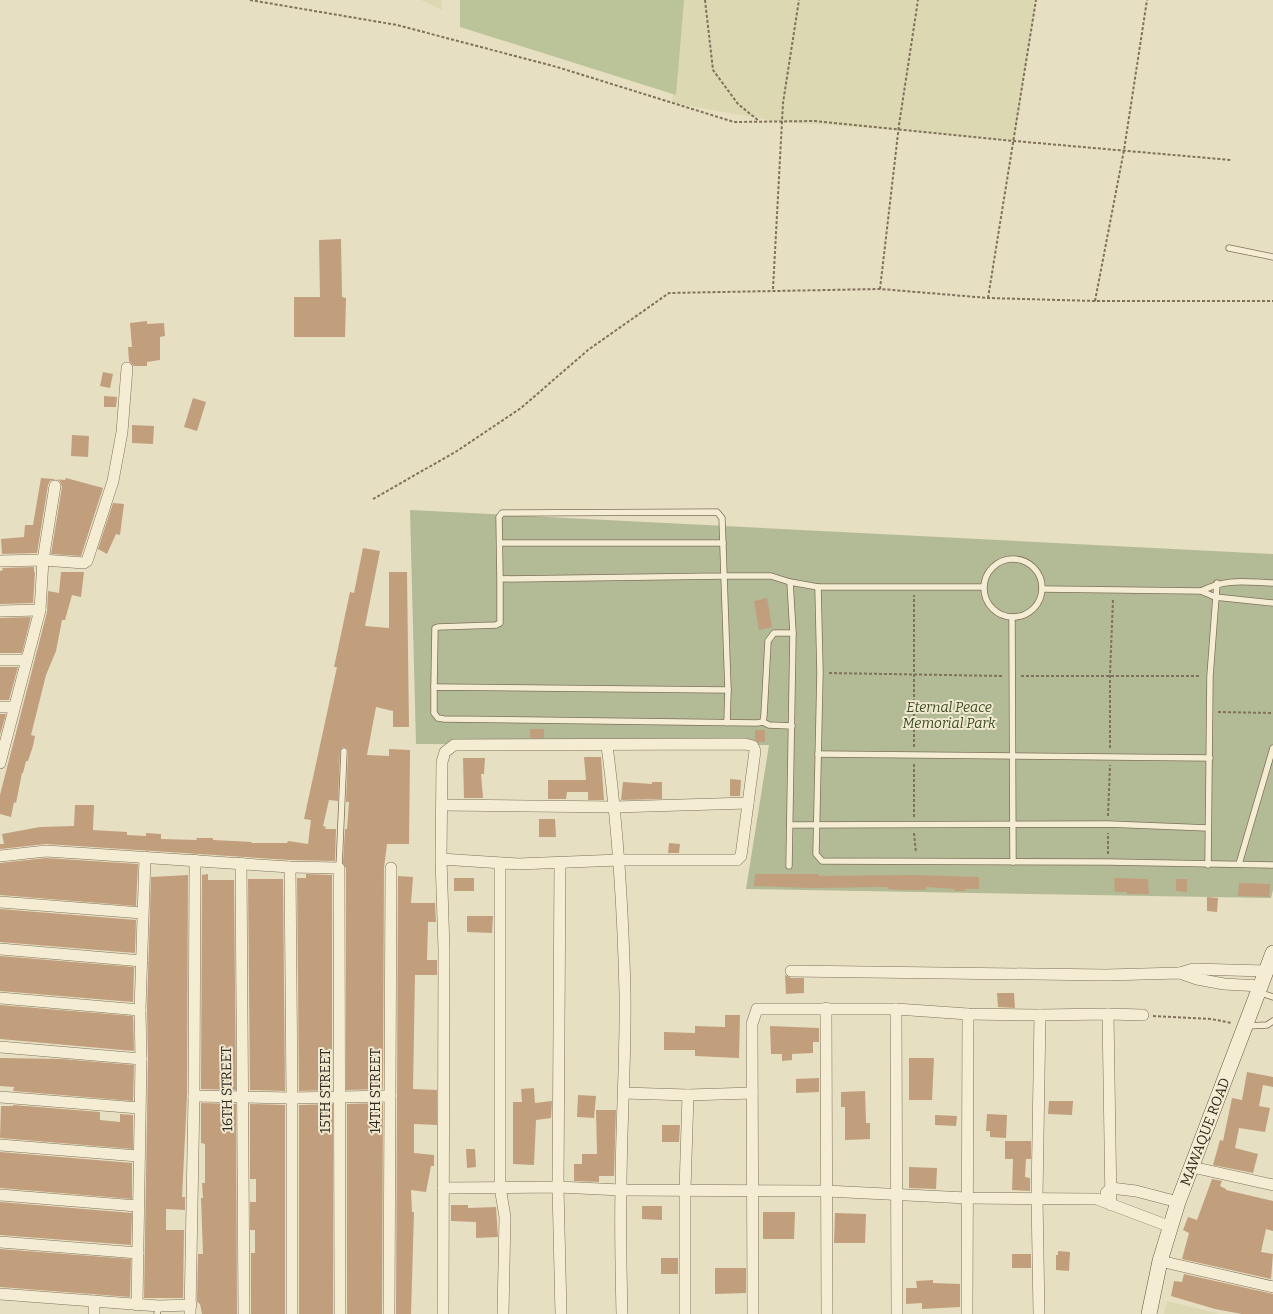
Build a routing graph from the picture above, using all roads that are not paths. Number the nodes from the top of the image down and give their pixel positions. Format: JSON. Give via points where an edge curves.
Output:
{"nodes":[{"id":1,"x":1229,"y":248,"type":"dead end"},
{"id":2,"x":1273,"y":257,"type":"edge"},
{"id":3,"x":127,"y":368,"type":"dead end"},
{"id":4,"x":55,"y":486,"type":"dead end"},
{"id":5,"x":723,"y":542,"type":"junction"},
{"id":6,"x":500,"y":543,"type":"junction"},
{"id":7,"x":42,"y":560,"type":"junction"},
{"id":8,"x":0,"y":561,"type":"edge"},
{"id":9,"x":724,"y":576,"type":"junction"},
{"id":10,"x":500,"y":579,"type":"junction"},
{"id":11,"x":790,"y":582,"type":"junction"},
{"id":12,"x":1217,"y":583,"type":"junction"},
{"id":13,"x":1273,"y":583,"type":"edge"},
{"id":14,"x":818,"y":587,"type":"junction"},
{"id":15,"x":983,"y":587,"type":"junction"},
{"id":16,"x":1042,"y":589,"type":"junction"},
{"id":17,"x":1201,"y":591,"type":"junction"},
{"id":18,"x":1215,"y":597,"type":"junction"},
{"id":19,"x":1273,"y":602,"type":"edge"},
{"id":20,"x":0,"y":610,"type":"edge"},
{"id":21,"x":40,"y":610,"type":"junction"},
{"id":22,"x":1012,"y":617,"type":"junction"},
{"id":23,"x":793,"y":633,"type":"junction"},
{"id":24,"x":0,"y":660,"type":"edge"},
{"id":25,"x":26,"y":660,"type":"junction"},
{"id":26,"x":434,"y":687,"type":"junction"},
{"id":27,"x":728,"y":690,"type":"junction"},
{"id":28,"x":0,"y":707,"type":"edge"},
{"id":29,"x":14,"y":707,"type":"junction"},
{"id":30,"x":763,"y":722,"type":"junction"},
{"id":31,"x":727,"y":723,"type":"junction"},
{"id":32,"x":792,"y":726,"type":"junction"},
{"id":33,"x":607,"y":746,"type":"junction"},
{"id":34,"x":1273,"y":748,"type":"edge"},
{"id":35,"x":344,"y":751,"type":"dead end"},
{"id":36,"x":818,"y":754,"type":"junction"},
{"id":37,"x":1013,"y":756,"type":"junction"},
{"id":38,"x":1210,"y":758,"type":"junction"},
{"id":39,"x":1,"y":759,"type":"edge"},
{"id":40,"x":748,"y":803,"type":"junction"},
{"id":41,"x":442,"y":805,"type":"junction"},
{"id":42,"x":615,"y":807,"type":"junction"},
{"id":43,"x":816,"y":824,"type":"junction"},
{"id":44,"x":790,"y":825,"type":"junction"},
{"id":45,"x":1013,"y":825,"type":"junction"},
{"id":46,"x":1208,"y":828,"type":"junction"},
{"id":47,"x":0,"y":856,"type":"edge"},
{"id":48,"x":145,"y":857,"type":"junction"},
{"id":49,"x":441,"y":859,"type":"junction"},
{"id":50,"x":195,"y":860,"type":"junction"},
{"id":51,"x":620,"y":860,"type":"junction"},
{"id":52,"x":1013,"y":862,"type":"junction"},
{"id":53,"x":241,"y":863,"type":"junction"},
{"id":54,"x":500,"y":863,"type":"junction"},
{"id":55,"x":560,"y":864,"type":"junction"},
{"id":56,"x":1239,"y":864,"type":"junction"},
{"id":57,"x":1208,"y":865,"type":"junction"},
{"id":58,"x":1273,"y":865,"type":"edge"},
{"id":59,"x":789,"y":866,"type":"dead end"},
{"id":60,"x":290,"y":867,"type":"junction"},
{"id":61,"x":339,"y":868,"type":"junction"},
{"id":62,"x":391,"y":868,"type":"dead end"},
{"id":63,"x":0,"y":902,"type":"edge"},
{"id":64,"x":142,"y":913,"type":"junction"},
{"id":65,"x":0,"y":949,"type":"edge"},
{"id":66,"x":1273,"y":953,"type":"edge"},
{"id":67,"x":142,"y":961,"type":"junction"},
{"id":68,"x":791,"y":971,"type":"dead end"},
{"id":69,"x":1266,"y":971,"type":"junction"},
{"id":70,"x":1180,"y":973,"type":"junction"},
{"id":71,"x":1259,"y":989,"type":"junction"},
{"id":72,"x":1273,"y":997,"type":"edge"},
{"id":73,"x":0,"y":998,"type":"edge"},
{"id":74,"x":826,"y":1008,"type":"junction"},
{"id":75,"x":896,"y":1009,"type":"junction"},
{"id":76,"x":140,"y":1010,"type":"junction"},
{"id":77,"x":968,"y":1014,"type":"junction"},
{"id":78,"x":1108,"y":1014,"type":"junction"},
{"id":79,"x":1040,"y":1015,"type":"junction"},
{"id":80,"x":1143,"y":1015,"type":"road end"},
{"id":81,"x":1273,"y":1021,"type":"edge"},
{"id":82,"x":1245,"y":1026,"type":"junction"},
{"id":83,"x":0,"y":1047,"type":"edge"},
{"id":84,"x":141,"y":1059,"type":"junction"},
{"id":85,"x":624,"y":1093,"type":"junction"},
{"id":86,"x":752,"y":1093,"type":"junction"},
{"id":87,"x":688,"y":1095,"type":"junction"},
{"id":88,"x":194,"y":1096,"type":"junction"},
{"id":89,"x":390,"y":1096,"type":"junction"},
{"id":90,"x":0,"y":1097,"type":"edge"},
{"id":91,"x":242,"y":1097,"type":"junction"},
{"id":92,"x":292,"y":1098,"type":"junction"},
{"id":93,"x":340,"y":1098,"type":"junction"},
{"id":94,"x":139,"y":1108,"type":"junction"},
{"id":95,"x":0,"y":1145,"type":"edge"},
{"id":96,"x":138,"y":1156,"type":"junction"},
{"id":97,"x":1192,"y":1167,"type":"junction"},
{"id":98,"x":1273,"y":1185,"type":"edge"},
{"id":99,"x":500,"y":1187,"type":"junction"},
{"id":100,"x":558,"y":1187,"type":"junction"},
{"id":101,"x":442,"y":1188,"type":"junction"},
{"id":102,"x":1111,"y":1188,"type":"junction"},
{"id":103,"x":685,"y":1189,"type":"junction"},
{"id":104,"x":621,"y":1190,"type":"junction"},
{"id":105,"x":754,"y":1191,"type":"junction"},
{"id":106,"x":826,"y":1191,"type":"junction"},
{"id":107,"x":897,"y":1194,"type":"junction"},
{"id":108,"x":0,"y":1195,"type":"edge"},
{"id":109,"x":1037,"y":1197,"type":"junction"},
{"id":110,"x":968,"y":1198,"type":"junction"},
{"id":111,"x":1097,"y":1199,"type":"junction"},
{"id":112,"x":1178,"y":1202,"type":"junction"},
{"id":113,"x":1111,"y":1205,"type":"junction"},
{"id":114,"x":137,"y":1206,"type":"junction"},
{"id":115,"x":1171,"y":1227,"type":"junction"},
{"id":116,"x":0,"y":1242,"type":"edge"},
{"id":117,"x":138,"y":1253,"type":"junction"},
{"id":118,"x":1160,"y":1261,"type":"junction"},
{"id":119,"x":1273,"y":1287,"type":"edge"},
{"id":120,"x":0,"y":1294,"type":"edge"},
{"id":121,"x":94,"y":1301,"type":"junction"},
{"id":122,"x":137,"y":1305,"type":"junction"},
{"id":123,"x":158,"y":1310,"type":"edge"},
{"id":124,"x":190,"y":1310,"type":"edge"},
{"id":125,"x":94,"y":1314,"type":"edge"},
{"id":126,"x":244,"y":1314,"type":"edge"},
{"id":127,"x":292,"y":1314,"type":"edge"},
{"id":128,"x":340,"y":1314,"type":"edge"},
{"id":129,"x":389,"y":1314,"type":"edge"},
{"id":130,"x":443,"y":1314,"type":"edge"},
{"id":131,"x":503,"y":1314,"type":"edge"},
{"id":132,"x":561,"y":1314,"type":"edge"},
{"id":133,"x":622,"y":1314,"type":"edge"},
{"id":134,"x":685,"y":1314,"type":"edge"},
{"id":135,"x":753,"y":1314,"type":"edge"},
{"id":136,"x":827,"y":1314,"type":"edge"},
{"id":137,"x":897,"y":1314,"type":"edge"},
{"id":138,"x":967,"y":1314,"type":"edge"},
{"id":139,"x":1038,"y":1314,"type":"edge"},
{"id":140,"x":1149,"y":1314,"type":"edge"}],
"edges":[{"from":1,"to":2,"type":"lane"},
{"from":3,"to":7,"type":"street","via":[[122,432],[113,480],[87,561],[84,564]]},
{"from":4,"to":7,"type":"street"},
{"from":5,"to":6,"type":"lane"},
{"from":5,"to":6,"type":"lane","via":[[722,518],[717,512],[502,513],[499,517]]},
{"from":5,"to":9,"type":"lane"},
{"from":6,"to":10,"type":"lane"},
{"from":7,"to":8,"type":"street"},
{"from":7,"to":21,"type":"street"},
{"from":9,"to":10,"type":"lane"},
{"from":9,"to":11,"type":"lane","via":[[771,576]]},
{"from":9,"to":27,"type":"lane"},
{"from":10,"to":26,"type":"lane","via":[[500,623],[435,628]]},
{"from":11,"to":14,"type":"lane"},
{"from":11,"to":23,"type":"lane"},
{"from":12,"to":13,"type":"lane"},
{"from":12,"to":17,"type":"lane"},
{"from":12,"to":18,"type":"lane"},
{"from":14,"to":15,"type":"lane"},
{"from":14,"to":36,"type":"lane"},
{"from":15,"to":16,"type":"lane","via":[[988,572],[999,562],[1014,559],[1028,563],[1039,574]]},
{"from":15,"to":22,"type":"lane","via":[[987,602],[997,613]]},
{"from":16,"to":17,"type":"lane"},
{"from":16,"to":22,"type":"lane","via":[[1037,604],[1026,614]]},
{"from":17,"to":18,"type":"lane"},
{"from":18,"to":19,"type":"lane"},
{"from":18,"to":38,"type":"lane","via":[[1210,676]]},
{"from":20,"to":21,"type":"street"},
{"from":21,"to":25,"type":"street"},
{"from":22,"to":37,"type":"lane"},
{"from":23,"to":30,"type":"lane","via":[[774,633],[768,641]]},
{"from":23,"to":32,"type":"lane"},
{"from":24,"to":25,"type":"street"},
{"from":25,"to":29,"type":"street"},
{"from":26,"to":27,"type":"lane"},
{"from":26,"to":31,"type":"lane","via":[[434,713],[438,718]]},
{"from":27,"to":31,"type":"lane"},
{"from":28,"to":29,"type":"street"},
{"from":29,"to":39,"type":"street"},
{"from":30,"to":31,"type":"lane"},
{"from":30,"to":32,"type":"lane"},
{"from":32,"to":44,"type":"lane"},
{"from":33,"to":40,"type":"street","via":[[754,746]]},
{"from":33,"to":41,"type":"street","via":[[454,745],[445,752],[442,762]]},
{"from":33,"to":42,"type":"street"},
{"from":34,"to":56,"type":"lane"},
{"from":35,"to":61,"type":"lane"},
{"from":36,"to":37,"type":"lane"},
{"from":36,"to":43,"type":"lane"},
{"from":37,"to":38,"type":"lane"},
{"from":37,"to":45,"type":"lane"},
{"from":38,"to":46,"type":"lane"},
{"from":40,"to":42,"type":"street"},
{"from":40,"to":51,"type":"street","via":[[741,856],[737,860]]},
{"from":41,"to":42,"type":"street"},
{"from":41,"to":49,"type":"street"},
{"from":42,"to":51,"type":"street"},
{"from":43,"to":44,"type":"lane"},
{"from":43,"to":45,"type":"lane"},
{"from":43,"to":52,"type":"lane","via":[[816,854],[822,861]]},
{"from":44,"to":59,"type":"lane"},
{"from":45,"to":46,"type":"lane","via":[[1108,824]]},
{"from":45,"to":52,"type":"lane"},
{"from":46,"to":57,"type":"lane"},
{"from":47,"to":48,"type":"street","via":[[46,851]]},
{"from":48,"to":50,"type":"street"},
{"from":48,"to":64,"type":"street"},
{"from":49,"to":54,"type":"street"},
{"from":49,"to":101,"type":"street","via":[[444,949]]},
{"from":50,"to":53,"type":"street"},
{"from":50,"to":88,"type":"street"},
{"from":51,"to":55,"type":"street"},
{"from":51,"to":85,"type":"street","via":[[625,993]]},
{"from":52,"to":57,"type":"lane"},
{"from":53,"to":60,"type":"street"},
{"from":53,"to":91,"type":"street","name":"16TH STREET"},
{"from":54,"to":55,"type":"street"},
{"from":54,"to":99,"type":"street"},
{"from":55,"to":100,"type":"street"},
{"from":56,"to":57,"type":"lane"},
{"from":56,"to":58,"type":"lane"},
{"from":60,"to":61,"type":"street"},
{"from":60,"to":92,"type":"street"},
{"from":61,"to":93,"type":"street","name":"15TH STREET"},
{"from":62,"to":89,"type":"street","name":"14TH STREET"},
{"from":63,"to":64,"type":"street"},
{"from":64,"to":67,"type":"street"},
{"from":65,"to":67,"type":"street"},
{"from":66,"to":69,"type":"main road","name":"MAWAQUE ROAD"},
{"from":67,"to":76,"type":"street"},
{"from":68,"to":70,"type":"street","via":[[1106,975]]},
{"from":69,"to":70,"type":"street","via":[[1192,969]]},
{"from":69,"to":71,"type":"main road","name":"MAWAQUE ROAD"},
{"from":70,"to":71,"type":"street","via":[[1197,979]]},
{"from":71,"to":72,"type":"lane"},
{"from":71,"to":82,"type":"main road","name":"MAWAQUE ROAD"},
{"from":73,"to":76,"type":"street"},
{"from":74,"to":75,"type":"street"},
{"from":74,"to":86,"type":"street","via":[[757,1010],[752,1024]]},
{"from":74,"to":106,"type":"street"},
{"from":75,"to":77,"type":"street"},
{"from":75,"to":107,"type":"street"},
{"from":76,"to":84,"type":"street"},
{"from":77,"to":79,"type":"street"},
{"from":77,"to":110,"type":"street"},
{"from":78,"to":79,"type":"street"},
{"from":78,"to":80,"type":"street"},
{"from":78,"to":102,"type":"street"},
{"from":79,"to":109,"type":"street"},
{"from":81,"to":82,"type":"lane","via":[[1267,1025]]},
{"from":82,"to":97,"type":"main road","name":"MAWAQUE ROAD"},
{"from":83,"to":84,"type":"street"},
{"from":84,"to":94,"type":"street"},
{"from":85,"to":87,"type":"street"},
{"from":85,"to":104,"type":"street"},
{"from":86,"to":87,"type":"street"},
{"from":86,"to":105,"type":"street"},
{"from":87,"to":103,"type":"street"},
{"from":88,"to":91,"type":"street"},
{"from":88,"to":124,"type":"street"},
{"from":89,"to":93,"type":"street"},
{"from":89,"to":129,"type":"street","name":"14TH STREET"},
{"from":90,"to":94,"type":"street"},
{"from":91,"to":92,"type":"street"},
{"from":91,"to":126,"type":"street","name":"16TH STREET"},
{"from":92,"to":93,"type":"street"},
{"from":92,"to":127,"type":"street"},
{"from":93,"to":128,"type":"street","name":"15TH STREET"},
{"from":94,"to":96,"type":"street"},
{"from":95,"to":96,"type":"street"},
{"from":96,"to":114,"type":"street"},
{"from":97,"to":98,"type":"street"},
{"from":97,"to":112,"type":"main road","name":"MAWAQUE ROAD"},
{"from":99,"to":100,"type":"street"},
{"from":99,"to":101,"type":"street"},
{"from":99,"to":131,"type":"street","via":[[505,1217]]},
{"from":100,"to":104,"type":"street"},
{"from":100,"to":132,"type":"street"},
{"from":101,"to":130,"type":"street"},
{"from":102,"to":111,"type":"street"},
{"from":102,"to":112,"type":"street","via":[[1136,1191]]},
{"from":102,"to":113,"type":"street"},
{"from":103,"to":104,"type":"street"},
{"from":103,"to":105,"type":"street"},
{"from":103,"to":134,"type":"street"},
{"from":104,"to":133,"type":"street"},
{"from":105,"to":106,"type":"street"},
{"from":105,"to":135,"type":"street"},
{"from":106,"to":107,"type":"street"},
{"from":106,"to":136,"type":"street"},
{"from":107,"to":110,"type":"street"},
{"from":107,"to":137,"type":"street"},
{"from":108,"to":114,"type":"street"},
{"from":109,"to":110,"type":"street"},
{"from":109,"to":111,"type":"street"},
{"from":109,"to":139,"type":"street"},
{"from":110,"to":138,"type":"street"},
{"from":111,"to":113,"type":"street"},
{"from":112,"to":115,"type":"main road","name":"MAWAQUE ROAD"},
{"from":113,"to":115,"type":"street"},
{"from":114,"to":117,"type":"street"},
{"from":115,"to":118,"type":"main road","name":"MAWAQUE ROAD"},
{"from":116,"to":117,"type":"street"},
{"from":117,"to":122,"type":"street"},
{"from":118,"to":119,"type":"street"},
{"from":118,"to":140,"type":"main road","name":"MAWAQUE ROAD"},
{"from":120,"to":121,"type":"street"},
{"from":121,"to":122,"type":"street"},
{"from":121,"to":125,"type":"street"},
{"from":122,"to":123,"type":"street"},
{"from":123,"to":124,"type":"street"}]}
